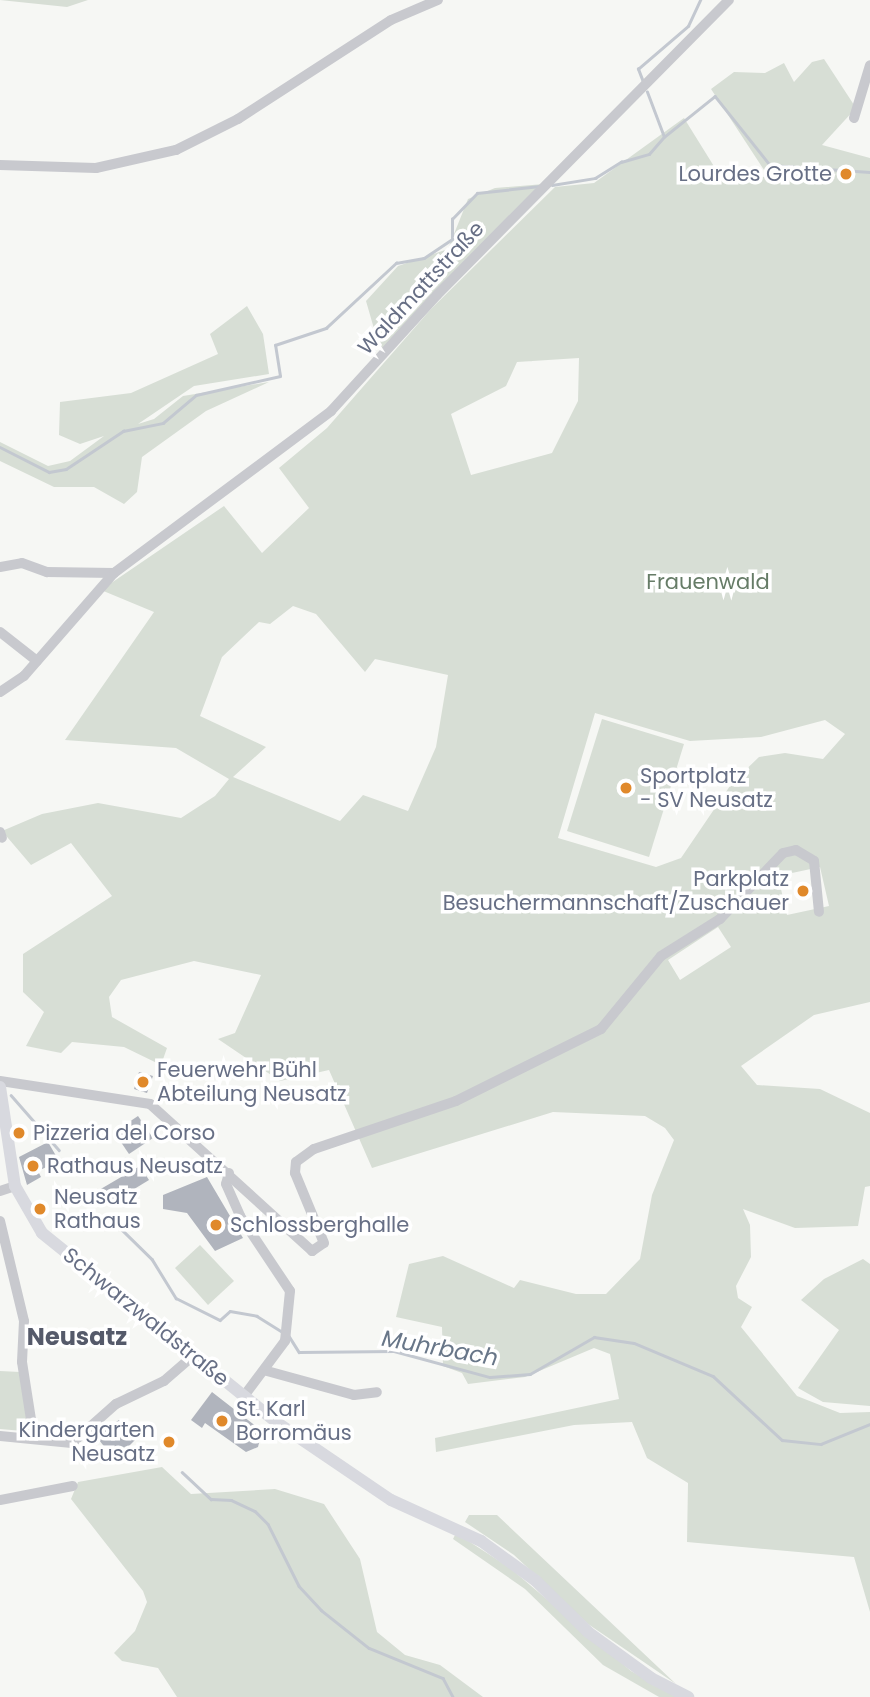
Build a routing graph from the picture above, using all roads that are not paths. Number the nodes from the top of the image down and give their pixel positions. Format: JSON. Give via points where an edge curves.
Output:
{"nodes":[{"id":1,"x":438,"y":0,"type":"edge"},
{"id":2,"x":729,"y":0,"type":"edge"},
{"id":3,"x":870,"y":65,"type":"edge"},
{"id":4,"x":854,"y":118,"type":"dead end"},
{"id":5,"x":0,"y":165,"type":"edge"},
{"id":6,"x":0,"y":567,"type":"edge"},
{"id":7,"x":114,"y":573,"type":"junction"},
{"id":8,"x":0,"y":632,"type":"edge"},
{"id":9,"x":37,"y":661,"type":"junction"},
{"id":10,"x":0,"y":692,"type":"edge"},
{"id":11,"x":819,"y":912,"type":"dead end"},
{"id":12,"x":0,"y":1081,"type":"edge"},
{"id":13,"x":0,"y":1087,"type":"edge"},
{"id":14,"x":229,"y":1173,"type":"junction"},
{"id":15,"x":15,"y":1186,"type":"junction"},
{"id":16,"x":0,"y":1191,"type":"edge"},
{"id":17,"x":0,"y":1221,"type":"edge"},
{"id":18,"x":192,"y":1357,"type":"junction"},
{"id":19,"x":267,"y":1371,"type":"junction"},
{"id":20,"x":377,"y":1392,"type":"dead end"},
{"id":21,"x":244,"y":1396,"type":"junction"},
{"id":22,"x":0,"y":1436,"type":"edge"},
{"id":23,"x":34,"y":1439,"type":"junction"},
{"id":24,"x":74,"y":1486,"type":"dead end"},
{"id":25,"x":0,"y":1500,"type":"edge"},
{"id":26,"x":688,"y":1697,"type":"edge"}],
"edges":[{"from":1,"to":5,"type":"street","via":[[391,20],[238,119],[176,150],[96,168]]},
{"from":2,"to":7,"type":"street","name":"Waldmattstraße","via":[[437,295],[331,411]]},
{"from":3,"to":4,"type":"street"},
{"from":6,"to":7,"type":"street","via":[[22,563],[47,572]]},
{"from":7,"to":9,"type":"street","name":"Waldmattstraße"},
{"from":8,"to":9,"type":"street"},
{"from":9,"to":10,"type":"street","name":"Waldmattstraße"},
{"from":11,"to":14,"type":"street","via":[[814,861],[796,850],[783,853],[720,919],[661,956],[601,1029],[456,1101],[314,1149],[296,1162],[295,1173],[322,1237],[319,1249],[306,1250],[281,1218]]},
{"from":12,"to":14,"type":"street","via":[[149,1104]]},
{"from":13,"to":15,"type":"main road","name":"Schwarzwaldstraße"},
{"from":14,"to":19,"type":"street","via":[[226,1184],[240,1216],[290,1291],[290,1330]]},
{"from":15,"to":16,"type":"street"},
{"from":15,"to":18,"type":"main road","name":"Schwarzwaldstraße","via":[[42,1233],[101,1276]]},
{"from":17,"to":23,"type":"street","via":[[24,1321],[22,1362]]},
{"from":18,"to":21,"type":"main road","name":"Schwarzwaldstraße"},
{"from":18,"to":23,"type":"street","via":[[164,1381],[116,1404],[72,1443],[50,1445]]},
{"from":19,"to":20,"type":"street","via":[[354,1395]]},
{"from":19,"to":21,"type":"street"},
{"from":21,"to":26,"type":"main road","name":"Schwarzwaldstraße","via":[[364,1483],[508,1559],[588,1632],[651,1678]]},
{"from":22,"to":23,"type":"street"},
{"from":24,"to":25,"type":"street"}]}
